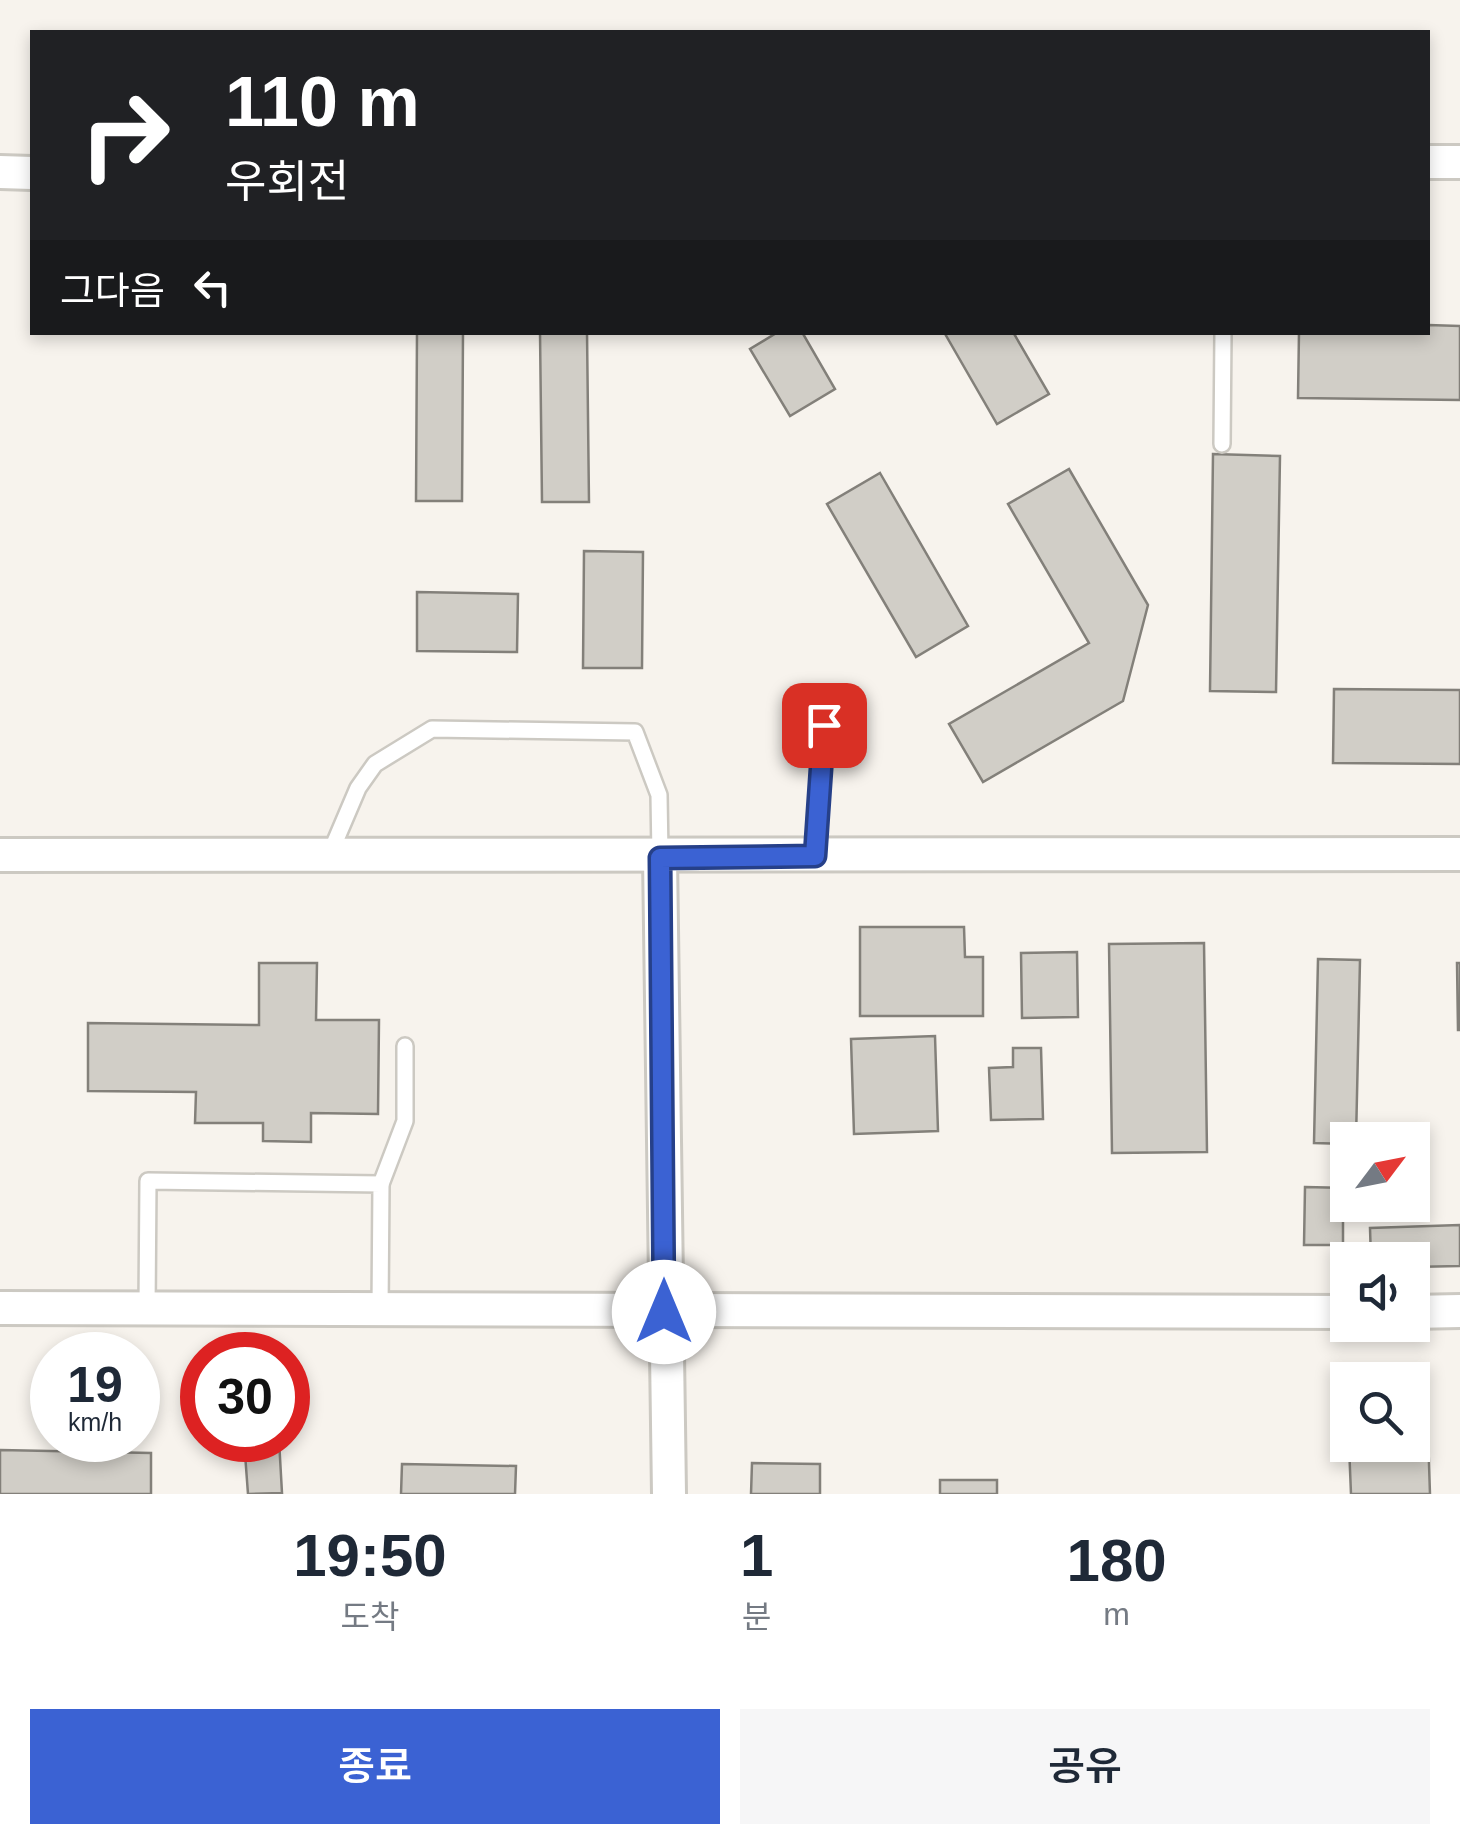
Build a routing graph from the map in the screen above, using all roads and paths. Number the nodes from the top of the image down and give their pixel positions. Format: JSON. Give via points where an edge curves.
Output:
{"nodes":[{"id":1,"x":1430,"y":162,"type":"edge"},
{"id":2,"x":1460,"y":162,"type":"edge"},
{"id":3,"x":0,"y":172,"type":"edge"},
{"id":4,"x":30,"y":172,"type":"edge"},
{"id":5,"x":1223,"y":335,"type":"edge"},
{"id":6,"x":1222,"y":444,"type":"dead end"},
{"id":7,"x":824,"y":725,"type":"dead end"},
{"id":8,"x":1460,"y":854,"type":"edge"},
{"id":9,"x":0,"y":855,"type":"edge"},
{"id":10,"x":330,"y":856,"type":"junction"},
{"id":11,"x":815,"y":856,"type":"junction"},
{"id":12,"x":660,"y":858,"type":"junction"},
{"id":13,"x":405,"y":1046,"type":"dead end"},
{"id":14,"x":381,"y":1184,"type":"junction"},
{"id":15,"x":0,"y":1308,"type":"edge"},
{"id":16,"x":146,"y":1309,"type":"junction"},
{"id":17,"x":380,"y":1311,"type":"junction"},
{"id":18,"x":664,"y":1312,"type":"junction"},
{"id":19,"x":1330,"y":1312,"type":"edge"},
{"id":20,"x":1430,"y":1312,"type":"edge"},
{"id":21,"x":1460,"y":1312,"type":"edge"},
{"id":22,"x":669,"y":1494,"type":"edge"}],
"edges":[{"from":1,"to":2,"type":"street"},
{"from":3,"to":4,"type":"street"},
{"from":5,"to":6,"type":"lane"},
{"from":7,"to":11,"type":"lane"},
{"from":8,"to":11,"type":"street"},
{"from":9,"to":10,"type":"street"},
{"from":10,"to":12,"type":"street"},
{"from":10,"to":12,"type":"lane","via":[[375,764],[432,729],[635,732],[659,795]]},
{"from":11,"to":12,"type":"street"},
{"from":12,"to":18,"type":"street"},
{"from":13,"to":14,"type":"lane","via":[[405,1121]]},
{"from":14,"to":16,"type":"lane","via":[[148,1180]]},
{"from":14,"to":17,"type":"lane"},
{"from":15,"to":16,"type":"street"},
{"from":16,"to":17,"type":"street"},
{"from":17,"to":18,"type":"street"},
{"from":18,"to":19,"type":"street"},
{"from":18,"to":22,"type":"street"},
{"from":20,"to":21,"type":"street"}]}
